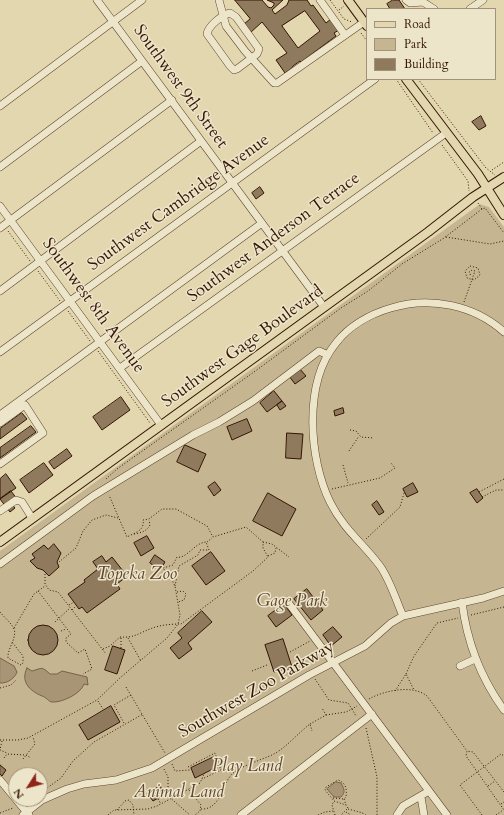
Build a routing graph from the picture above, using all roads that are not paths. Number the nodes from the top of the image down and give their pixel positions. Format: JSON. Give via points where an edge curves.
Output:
{"nodes":[{"id":1,"x":97,"y":0,"type":"edge"},
{"id":2,"x":142,"y":0,"type":"edge"},
{"id":3,"x":219,"y":0,"type":"edge"},
{"id":4,"x":320,"y":0,"type":"edge"},
{"id":5,"x":348,"y":0,"type":"edge"},
{"id":6,"x":406,"y":0,"type":"edge"},
{"id":7,"x":483,"y":0,"type":"edge"},
{"id":8,"x":432,"y":8,"type":"edge"},
{"id":9,"x":471,"y":8,"type":"edge"},
{"id":10,"x":223,"y":17,"type":"junction"},
{"id":11,"x":113,"y":21,"type":"junction"},
{"id":12,"x":362,"y":25,"type":"edge"},
{"id":13,"x":345,"y":35,"type":"junction"},
{"id":14,"x":252,"y":58,"type":"junction"},
{"id":15,"x":142,"y":61,"type":"junction"},
{"id":16,"x":374,"y":80,"type":"edge"},
{"id":17,"x":407,"y":80,"type":"edge"},
{"id":18,"x":172,"y":100,"type":"junction"},
{"id":19,"x":0,"y":106,"type":"edge"},
{"id":20,"x":446,"y":133,"type":"junction"},
{"id":21,"x":201,"y":141,"type":"junction"},
{"id":22,"x":0,"y":166,"type":"edge"},
{"id":23,"x":504,"y":177,"type":"edge"},
{"id":24,"x":232,"y":182,"type":"junction"},
{"id":25,"x":486,"y":188,"type":"junction"},
{"id":26,"x":0,"y":206,"type":"edge"},
{"id":27,"x":504,"y":215,"type":"edge"},
{"id":28,"x":10,"y":220,"type":"junction"},
{"id":29,"x":262,"y":223,"type":"junction"},
{"id":30,"x":2,"y":226,"type":"edge"},
{"id":31,"x":282,"y":250,"type":"junction"},
{"id":32,"x":40,"y":260,"type":"junction"},
{"id":33,"x":0,"y":291,"type":"edge"},
{"id":34,"x":71,"y":301,"type":"junction"},
{"id":35,"x":324,"y":307,"type":"junction"},
{"id":36,"x":504,"y":332,"type":"edge"},
{"id":37,"x":100,"y":342,"type":"junction"},
{"id":38,"x":0,"y":352,"type":"edge"},
{"id":39,"x":328,"y":355,"type":"junction"},
{"id":40,"x":120,"y":368,"type":"junction"},
{"id":41,"x":0,"y":415,"type":"edge"},
{"id":42,"x":0,"y":423,"type":"edge"},
{"id":43,"x":158,"y":427,"type":"junction"},
{"id":44,"x":0,"y":464,"type":"edge"},
{"id":45,"x":0,"y":511,"type":"edge"},
{"id":46,"x":32,"y":518,"type":"junction"},
{"id":47,"x":0,"y":542,"type":"edge"},
{"id":48,"x":0,"y":564,"type":"edge"},
{"id":49,"x":504,"y":591,"type":"edge"},
{"id":50,"x":287,"y":601,"type":"dead end"},
{"id":51,"x":462,"y":602,"type":"junction"},
{"id":52,"x":403,"y":616,"type":"junction"},
{"id":53,"x":475,"y":658,"type":"junction"},
{"id":54,"x":334,"y":662,"type":"junction"},
{"id":55,"x":460,"y":666,"type":"dead end"},
{"id":56,"x":504,"y":710,"type":"edge"},
{"id":57,"x":372,"y":714,"type":"junction"},
{"id":58,"x":0,"y":780,"type":"edge"},
{"id":59,"x":429,"y":791,"type":"junction"},
{"id":60,"x":421,"y":797,"type":"junction"},
{"id":61,"x":26,"y":814,"type":"edge"},
{"id":62,"x":241,"y":815,"type":"edge"},
{"id":63,"x":397,"y":815,"type":"edge"},
{"id":64,"x":424,"y":815,"type":"edge"},
{"id":65,"x":447,"y":815,"type":"edge"}],
"edges":[{"from":1,"to":11,"type":"street","name":"Southwest 9th Street"},
{"from":2,"to":11,"type":"street"},
{"from":3,"to":10,"type":"street"},
{"from":4,"to":13,"type":"street"},
{"from":5,"to":12,"type":"main road"},
{"from":6,"to":8,"type":"street","via":[[410,3],[423,2]]},
{"from":7,"to":9,"type":"street"},
{"from":10,"to":14,"type":"street","via":[[226,26]]},
{"from":10,"to":14,"type":"street","via":[[230,13],[236,17],[254,42],[259,52]]},
{"from":10,"to":14,"type":"street","via":[[208,30],[207,34],[234,70]]},
{"from":11,"to":15,"type":"street","name":"Southwest 9th Street"},
{"from":11,"to":19,"type":"street"},
{"from":12,"to":13,"type":"street"},
{"from":13,"to":14,"type":"street","via":[[277,83],[274,83]]},
{"from":15,"to":18,"type":"street","name":"Southwest 9th Street"},
{"from":15,"to":22,"type":"street"},
{"from":16,"to":24,"type":"street","name":"Southwest Cambridge Avenue"},
{"from":17,"to":20,"type":"main road"},
{"from":18,"to":21,"type":"street","name":"Southwest 9th Street"},
{"from":18,"to":28,"type":"street"},
{"from":20,"to":25,"type":"main road"},
{"from":20,"to":31,"type":"street","name":"Southwest Anderson Terrace"},
{"from":21,"to":24,"type":"street","name":"Southwest 9th Street"},
{"from":21,"to":32,"type":"street"},
{"from":23,"to":25,"type":"main road","name":"Southwest Gage Boulevard"},
{"from":24,"to":29,"type":"street","name":"Southwest 9th Street"},
{"from":24,"to":34,"type":"street","name":"Southwest Cambridge Avenue"},
{"from":25,"to":27,"type":"main road"},
{"from":25,"to":35,"type":"main road","name":"Southwest Gage Boulevard"},
{"from":26,"to":28,"type":"street","name":"Southwest 8th Avenue"},
{"from":28,"to":30,"type":"street"},
{"from":28,"to":32,"type":"street","name":"Southwest 8th Avenue"},
{"from":29,"to":31,"type":"street","name":"Southwest 9th Street"},
{"from":29,"to":37,"type":"street"},
{"from":31,"to":35,"type":"street","name":"Southwest 9th Street"},
{"from":31,"to":40,"type":"street","name":"Southwest Anderson Terrace"},
{"from":32,"to":33,"type":"street"},
{"from":32,"to":34,"type":"street","name":"Southwest 8th Avenue"},
{"from":34,"to":37,"type":"street","name":"Southwest 8th Avenue"},
{"from":34,"to":38,"type":"street","name":"Southwest Cambridge Avenue"},
{"from":35,"to":43,"type":"main road","name":"Southwest Gage Boulevard"},
{"from":36,"to":39,"type":"street","via":[[483,317],[461,309],[436,303],[409,303],[374,314],[351,328],[334,344]]},
{"from":37,"to":40,"type":"street","name":"Southwest 8th Avenue"},
{"from":37,"to":41,"type":"street"},
{"from":39,"to":48,"type":"street","via":[[319,351],[252,401],[93,496]]},
{"from":39,"to":52,"type":"street","via":[[321,367],[314,410],[314,440],[324,488],[337,515],[380,567]]},
{"from":40,"to":43,"type":"street","name":"Southwest 8th Avenue"},
{"from":42,"to":44,"type":"street","via":[[25,404],[43,433]]},
{"from":43,"to":46,"type":"main road","name":"Southwest Gage Boulevard"},
{"from":45,"to":46,"type":"street","via":[[16,500],[22,502]]},
{"from":46,"to":47,"type":"main road","name":"Southwest Gage Boulevard"},
{"from":49,"to":51,"type":"street","name":"Southwest Zoo Parkway"},
{"from":50,"to":54,"type":"street"},
{"from":51,"to":52,"type":"street","name":"Southwest Zoo Parkway"},
{"from":51,"to":53,"type":"street"},
{"from":52,"to":54,"type":"street","name":"Southwest Zoo Parkway","via":[[391,622],[365,646]]},
{"from":53,"to":55,"type":"street"},
{"from":53,"to":56,"type":"street","via":[[487,685]]},
{"from":54,"to":57,"type":"street"},
{"from":54,"to":61,"type":"street","name":"Southwest Zoo Parkway","via":[[161,763],[131,776],[67,789],[42,800]]},
{"from":57,"to":59,"type":"street"},
{"from":57,"to":62,"type":"street"},
{"from":58,"to":61,"type":"street"},
{"from":59,"to":60,"type":"street"},
{"from":59,"to":65,"type":"street"},
{"from":60,"to":63,"type":"street","via":[[403,806]]},
{"from":60,"to":64,"type":"street"}]}
